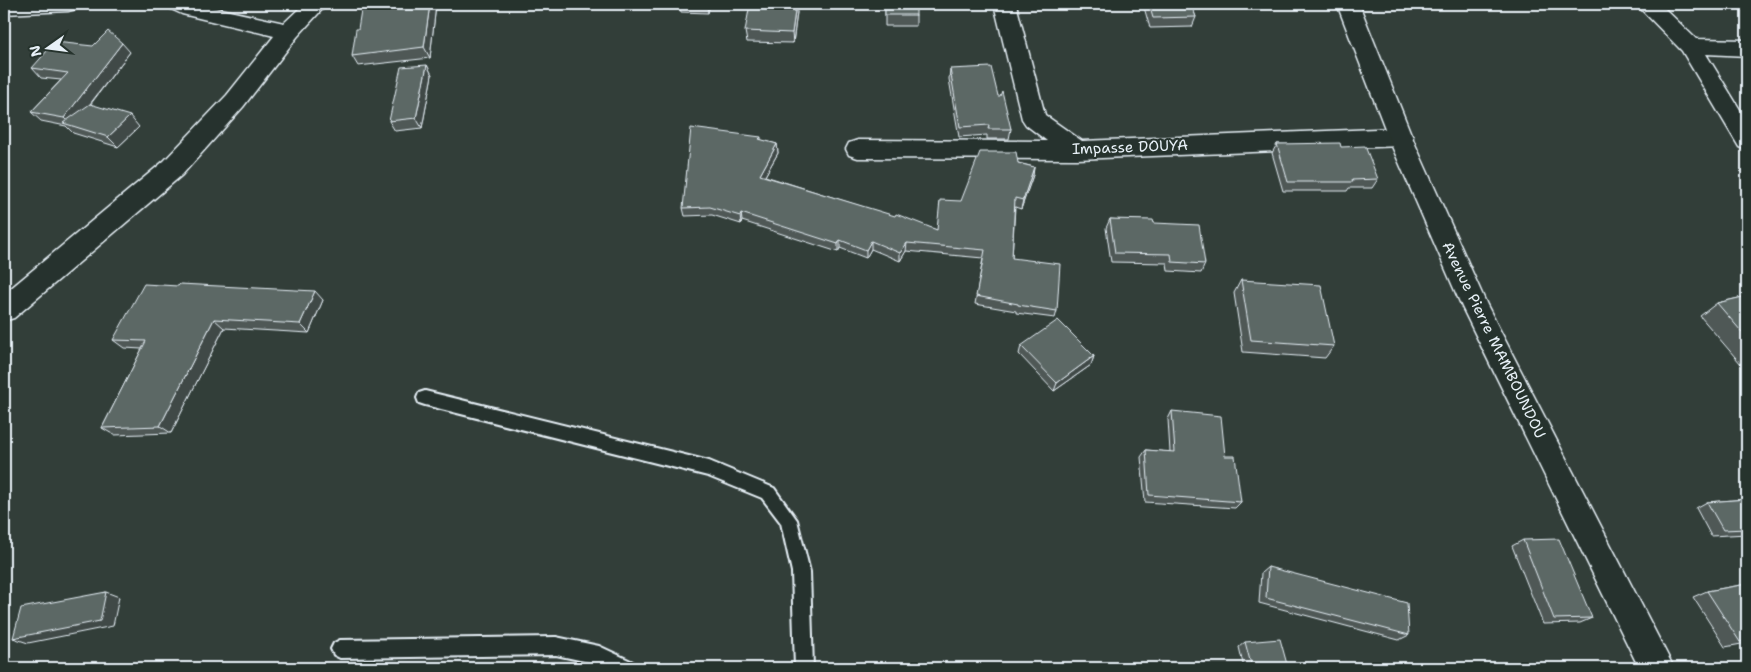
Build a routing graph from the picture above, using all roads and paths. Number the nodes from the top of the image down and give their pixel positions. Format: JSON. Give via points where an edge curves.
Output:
{"nodes":[{"id":1,"x":68,"y":4,"type":"edge"},
{"id":2,"x":179,"y":4,"type":"edge"},
{"id":3,"x":316,"y":4,"type":"edge"},
{"id":4,"x":1005,"y":4,"type":"edge"},
{"id":5,"x":1348,"y":4,"type":"edge"},
{"id":6,"x":1647,"y":4,"type":"edge"},
{"id":7,"x":4,"y":7,"type":"edge"},
{"id":8,"x":289,"y":32,"type":"junction"},
{"id":9,"x":1690,"y":46,"type":"junction"},
{"id":10,"x":1747,"y":48,"type":"edge"},
{"id":11,"x":1401,"y":136,"type":"junction"},
{"id":12,"x":1747,"y":141,"type":"edge"},
{"id":13,"x":858,"y":148,"type":"dead end"},
{"id":14,"x":1077,"y":150,"type":"junction"},
{"id":15,"x":4,"y":310,"type":"edge"},
{"id":16,"x":425,"y":398,"type":"dead end"},
{"id":17,"x":340,"y":649,"type":"dead end"},
{"id":18,"x":626,"y":668,"type":"edge"},
{"id":19,"x":804,"y":668,"type":"edge"},
{"id":20,"x":1657,"y":668,"type":"edge"}],
"edges":[{"from":1,"to":7,"type":"street"},
{"from":2,"to":8,"type":"street"},
{"from":3,"to":8,"type":"street"},
{"from":4,"to":14,"type":"street","via":[[1034,120]]},
{"from":5,"to":11,"type":"street","name":"Avenue Pierre MAMBOUNDOU"},
{"from":6,"to":9,"type":"street"},
{"from":8,"to":15,"type":"street","via":[[235,101],[174,168]]},
{"from":9,"to":10,"type":"street"},
{"from":9,"to":12,"type":"street"},
{"from":11,"to":14,"type":"street","name":"Impasse DOUYA"},
{"from":11,"to":20,"type":"street","name":"Avenue Pierre MAMBOUNDOU","via":[[1475,307]]},
{"from":13,"to":14,"type":"street","name":"Impasse DOUYA"},
{"from":16,"to":19,"type":"lane","via":[[709,469],[768,493],[789,520],[801,572]]},
{"from":17,"to":18,"type":"lane","via":[[556,646],[599,655]]}]}
